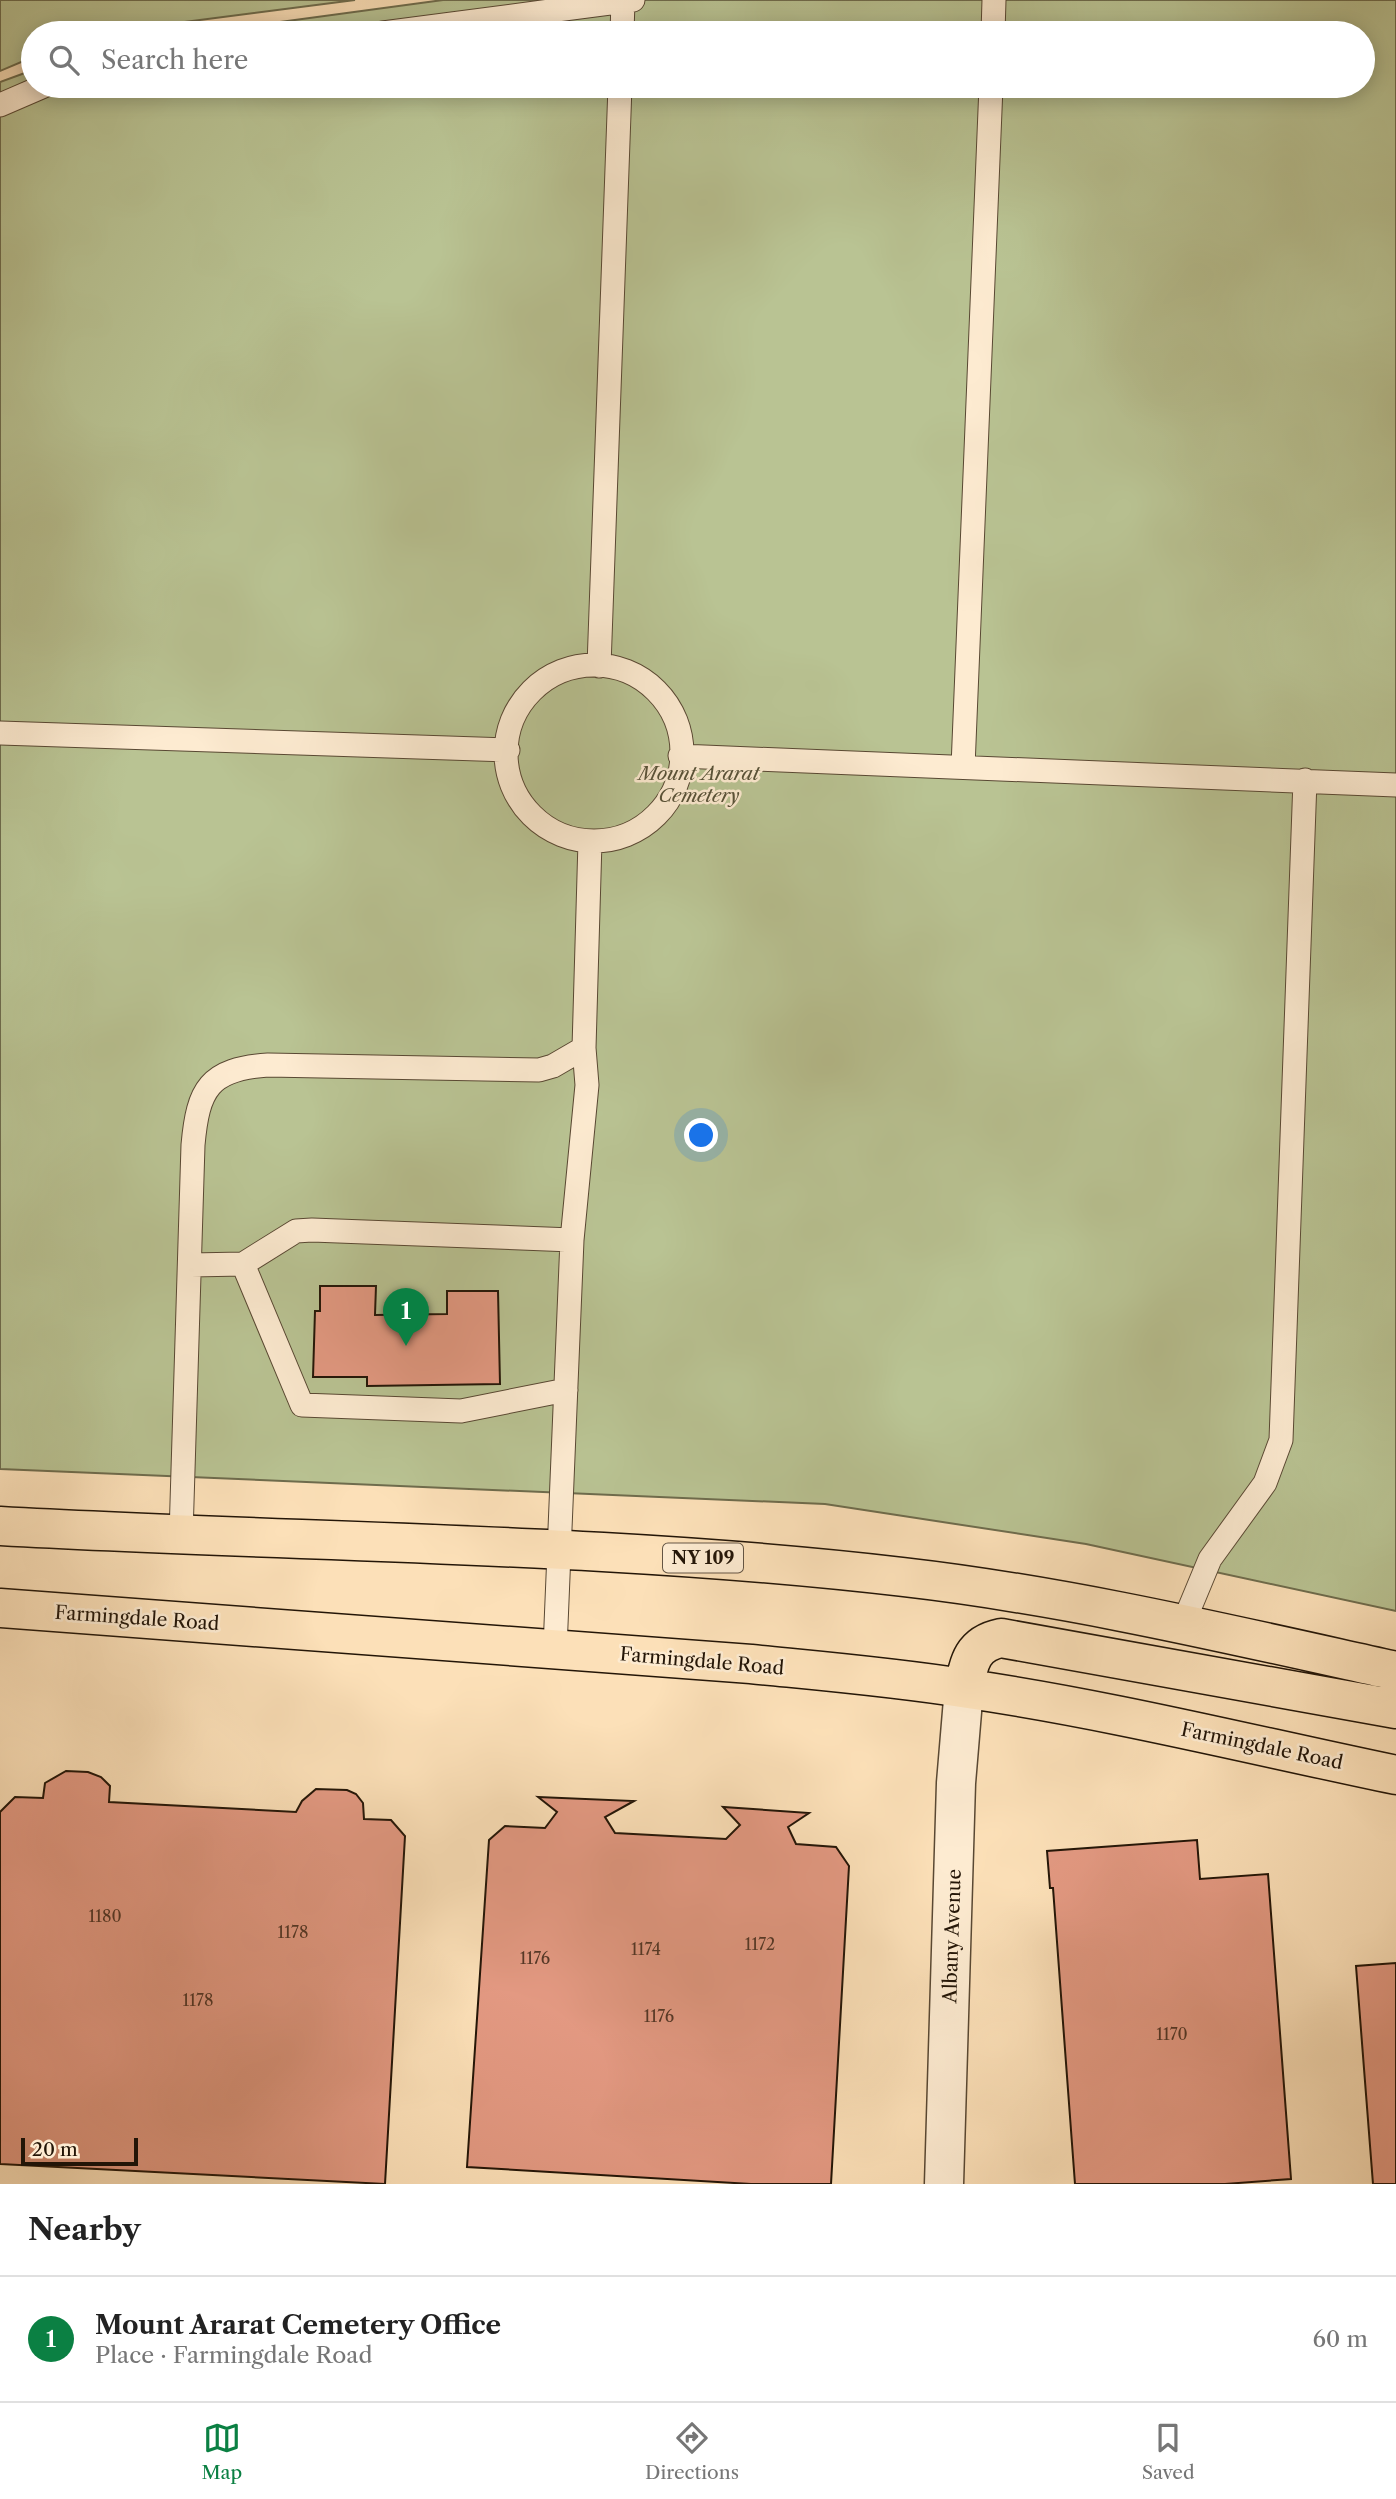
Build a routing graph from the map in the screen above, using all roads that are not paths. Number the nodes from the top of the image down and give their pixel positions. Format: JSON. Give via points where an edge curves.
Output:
{"nodes":[{"id":1,"x":994,"y":0,"type":"edge"},
{"id":2,"x":628,"y":1,"type":"edge"},
{"id":3,"x":475,"y":21,"type":"edge"},
{"id":4,"x":624,"y":21,"type":"edge"},
{"id":5,"x":993,"y":21,"type":"edge"},
{"id":6,"x":21,"y":96,"type":"edge"},
{"id":7,"x":620,"y":98,"type":"edge"},
{"id":8,"x":991,"y":98,"type":"edge"},
{"id":9,"x":0,"y":105,"type":"edge"},
{"id":10,"x":599,"y":666,"type":"junction"},
{"id":11,"x":0,"y":733,"type":"edge"},
{"id":12,"x":508,"y":750,"type":"junction"},
{"id":13,"x":680,"y":756,"type":"junction"},
{"id":14,"x":963,"y":767,"type":"junction"},
{"id":15,"x":1305,"y":780,"type":"junction"},
{"id":16,"x":1396,"y":785,"type":"edge"},
{"id":17,"x":590,"y":841,"type":"junction"},
{"id":18,"x":584,"y":1048,"type":"junction"},
{"id":19,"x":572,"y":1240,"type":"junction"},
{"id":20,"x":243,"y":1264,"type":"junction"},
{"id":21,"x":191,"y":1265,"type":"junction"},
{"id":22,"x":566,"y":1391,"type":"junction"},
{"id":23,"x":0,"y":1526,"type":"edge"},
{"id":24,"x":181,"y":1535,"type":"junction"},
{"id":25,"x":561,"y":1550,"type":"junction"},
{"id":26,"x":0,"y":1608,"type":"edge"},
{"id":27,"x":1183,"y":1624,"type":"junction"},
{"id":28,"x":555,"y":1649,"type":"junction"},
{"id":29,"x":1396,"y":1671,"type":"edge"},
{"id":30,"x":964,"y":1688,"type":"junction"},
{"id":31,"x":1396,"y":1709,"type":"edge"},
{"id":32,"x":1396,"y":1775,"type":"edge"},
{"id":33,"x":944,"y":2184,"type":"edge"}],
"edges":[{"from":1,"to":5,"type":"lane"},
{"from":2,"to":3,"type":"lane"},
{"from":2,"to":4,"type":"lane"},
{"from":6,"to":9,"type":"lane"},
{"from":7,"to":10,"type":"lane"},
{"from":8,"to":14,"type":"lane"},
{"from":10,"to":12,"type":"lane","via":[[567,669],[539,683],[514,717]]},
{"from":10,"to":13,"type":"lane","via":[[633,674],[667,702],[678,724]]},
{"from":11,"to":12,"type":"lane"},
{"from":12,"to":17,"type":"lane","via":[[517,795],[536,819],[564,836]]},
{"from":13,"to":14,"type":"lane"},
{"from":13,"to":17,"type":"lane","via":[[669,797],[649,821],[620,839]]},
{"from":14,"to":15,"type":"lane"},
{"from":15,"to":16,"type":"lane"},
{"from":15,"to":27,"type":"lane","via":[[1280,1440],[1265,1483],[1210,1559]]},
{"from":17,"to":18,"type":"lane"},
{"from":18,"to":19,"type":"lane","via":[[585,1118]]},
{"from":18,"to":21,"type":"lane","via":[[539,1070],[268,1065],[221,1075],[200,1099],[195,1114]]},
{"from":19,"to":20,"type":"lane","via":[[304,1230]]},
{"from":19,"to":22,"type":"lane"},
{"from":20,"to":21,"type":"lane"},
{"from":20,"to":22,"type":"lane","via":[[302,1405],[461,1411]]},
{"from":21,"to":24,"type":"lane"},
{"from":22,"to":25,"type":"lane"},
{"from":23,"to":24,"type":"main road","number":"NY 109"},
{"from":24,"to":25,"type":"main road","number":"NY 109"},
{"from":25,"to":27,"type":"main road","number":"NY 109","via":[[906,1577]]},
{"from":25,"to":28,"type":"lane"},
{"from":26,"to":28,"type":"main road","name":"Farmingdale Road"},
{"from":27,"to":29,"type":"main road","number":"NY 109"},
{"from":28,"to":30,"type":"main road","name":"Farmingdale Road","via":[[751,1664]]},
{"from":30,"to":31,"type":"main road","via":[[972,1653],[1000,1638]]},
{"from":30,"to":32,"type":"main road","name":"Farmingdale Road"},
{"from":30,"to":33,"type":"street","name":"Albany Avenue","via":[[956,1783]]}]}
